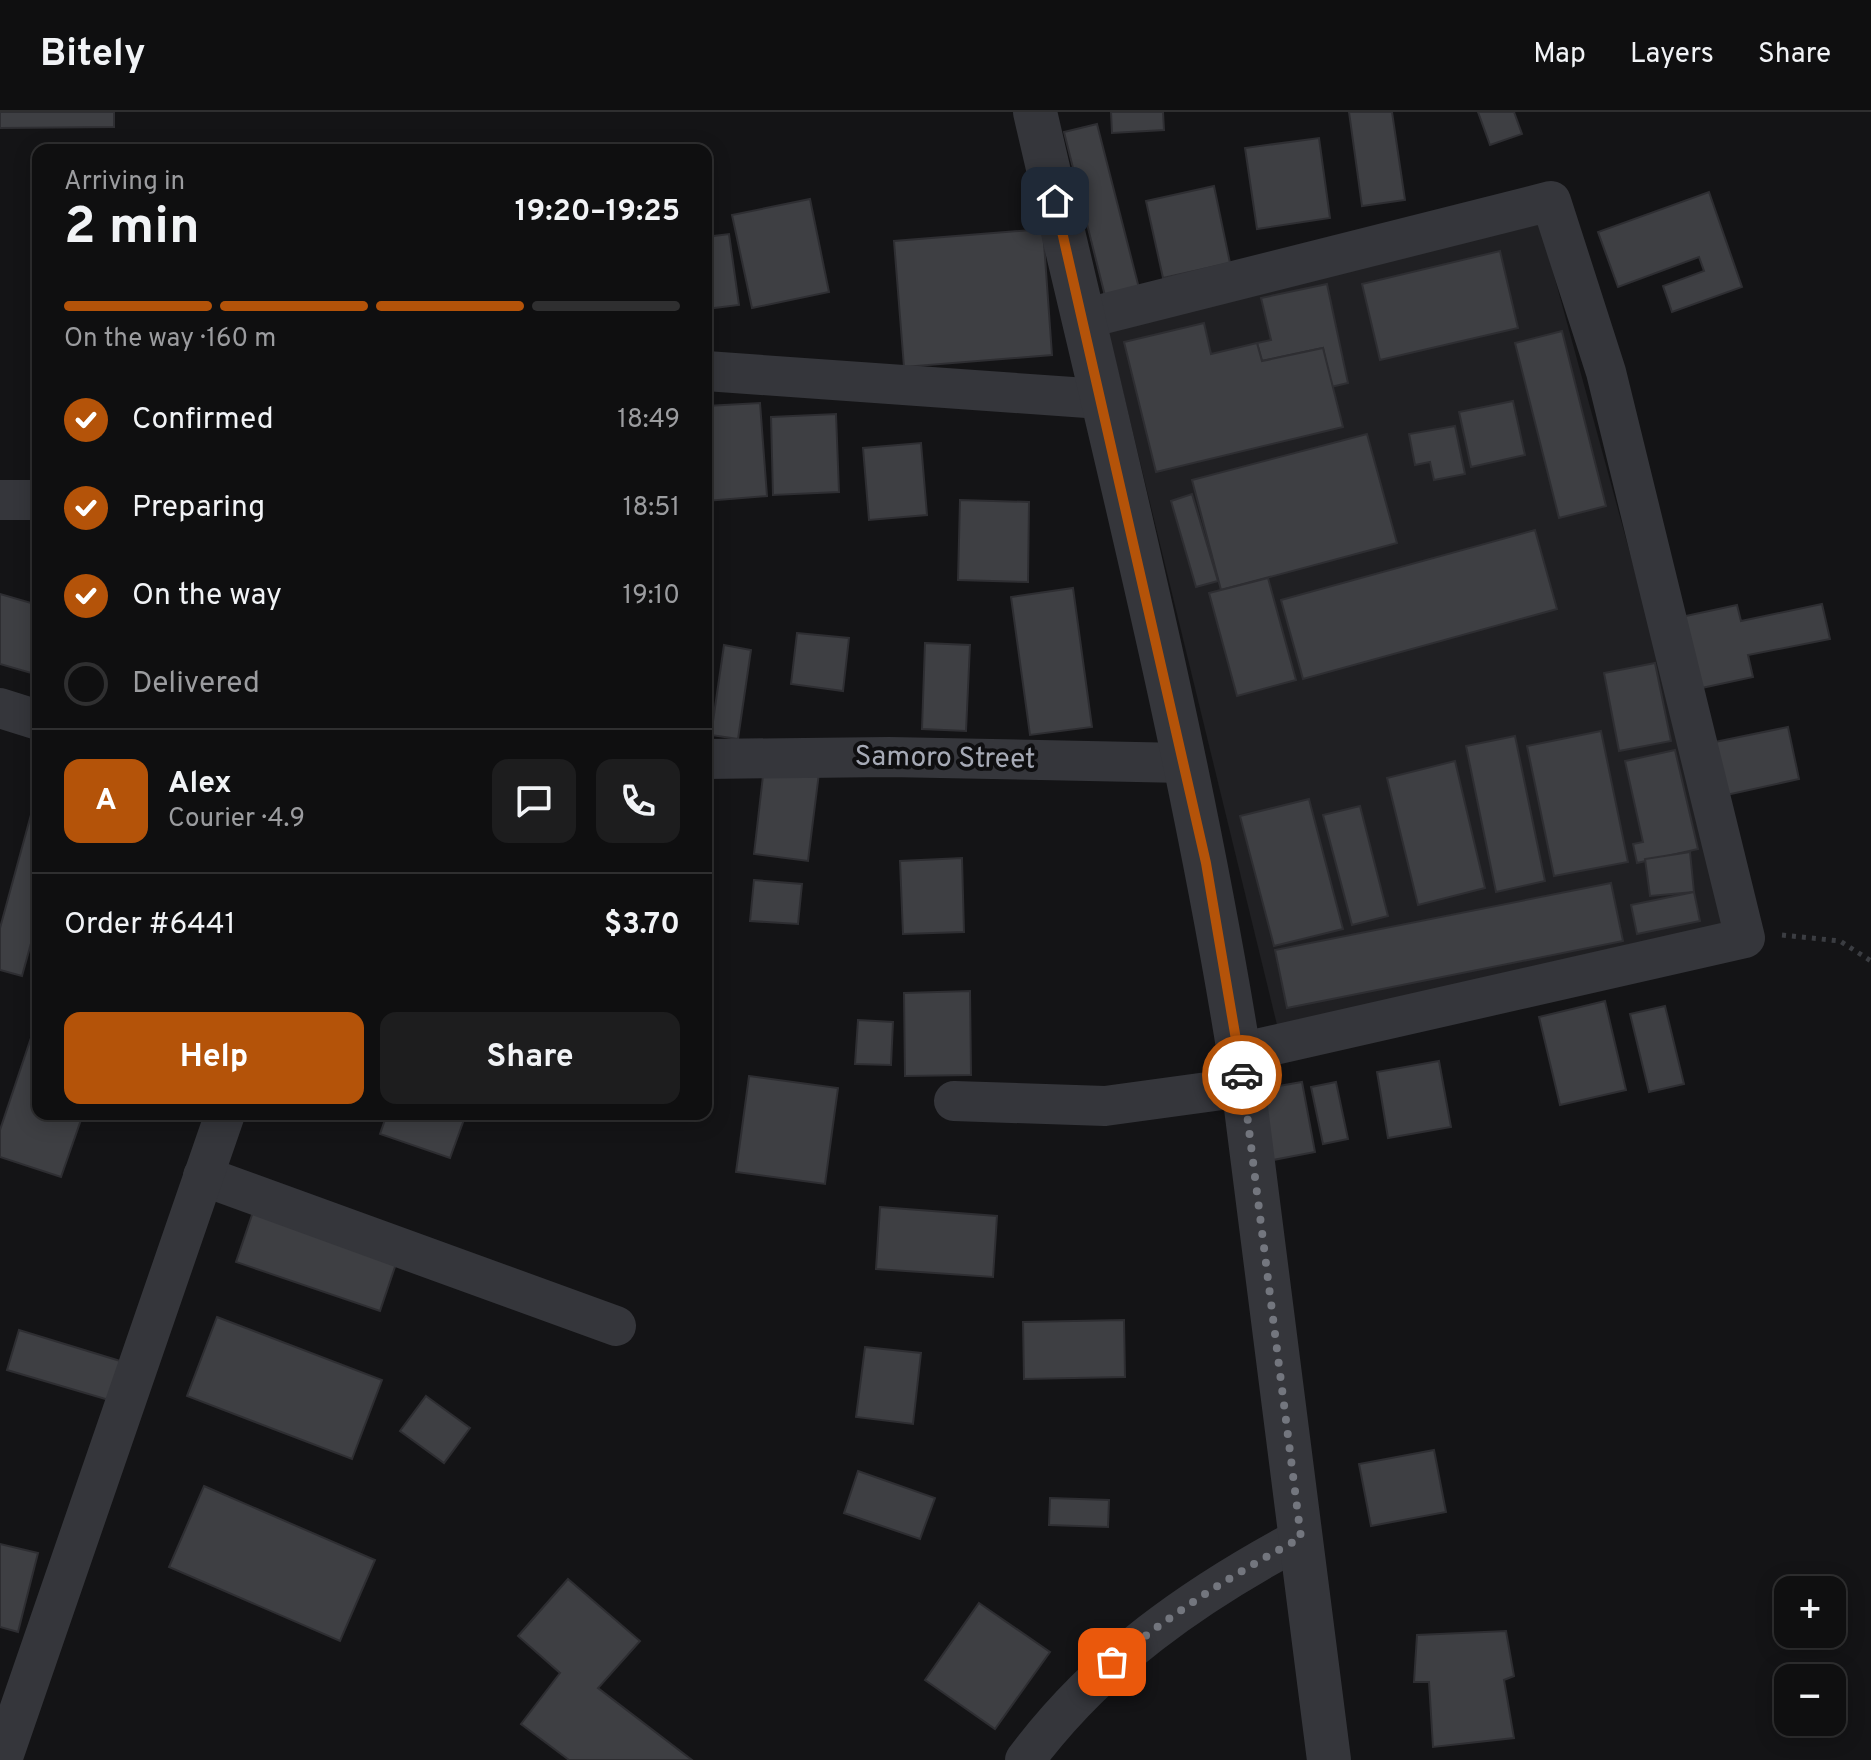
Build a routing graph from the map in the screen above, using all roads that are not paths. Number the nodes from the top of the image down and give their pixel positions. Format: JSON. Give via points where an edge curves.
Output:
{"nodes":[{"id":1,"x":1035,"y":112,"type":"edge"},
{"id":2,"x":1083,"y":319,"type":"junction"},
{"id":3,"x":712,"y":371,"type":"edge"},
{"id":4,"x":1101,"y":399,"type":"junction"},
{"id":5,"x":0,"y":500,"type":"edge"},
{"id":6,"x":32,"y":500,"type":"edge"},
{"id":7,"x":0,"y":708,"type":"edge"},
{"id":8,"x":32,"y":718,"type":"edge"},
{"id":9,"x":712,"y":759,"type":"edge"},
{"id":10,"x":1185,"y":763,"type":"junction"},
{"id":11,"x":1241,"y":1070,"type":"junction"},
{"id":12,"x":954,"y":1101,"type":"dead end"},
{"id":13,"x":223,"y":1120,"type":"edge"},
{"id":14,"x":203,"y":1176,"type":"junction"},
{"id":15,"x":616,"y":1326,"type":"dead end"},
{"id":16,"x":1301,"y":1538,"type":"junction"},
{"id":17,"x":2,"y":1760,"type":"edge"},
{"id":18,"x":1025,"y":1760,"type":"edge"},
{"id":19,"x":1329,"y":1760,"type":"edge"}],
"edges":[{"from":1,"to":2,"type":"street"},
{"from":2,"to":4,"type":"street"},
{"from":2,"to":11,"type":"street","via":[[1551,201],[1606,372],[1745,938]]},
{"from":3,"to":4,"type":"street"},
{"from":4,"to":10,"type":"street"},
{"from":5,"to":6,"type":"street"},
{"from":7,"to":8,"type":"street"},
{"from":9,"to":10,"type":"street","name":"Samoro Street"},
{"from":10,"to":11,"type":"street"},
{"from":11,"to":12,"type":"street","via":[[1105,1106]]},
{"from":11,"to":16,"type":"street"},
{"from":13,"to":14,"type":"street"},
{"from":14,"to":15,"type":"street"},
{"from":14,"to":17,"type":"street"},
{"from":16,"to":18,"type":"street","via":[[1249,1565],[1122,1654],[1053,1723]]},
{"from":16,"to":19,"type":"street"}]}
